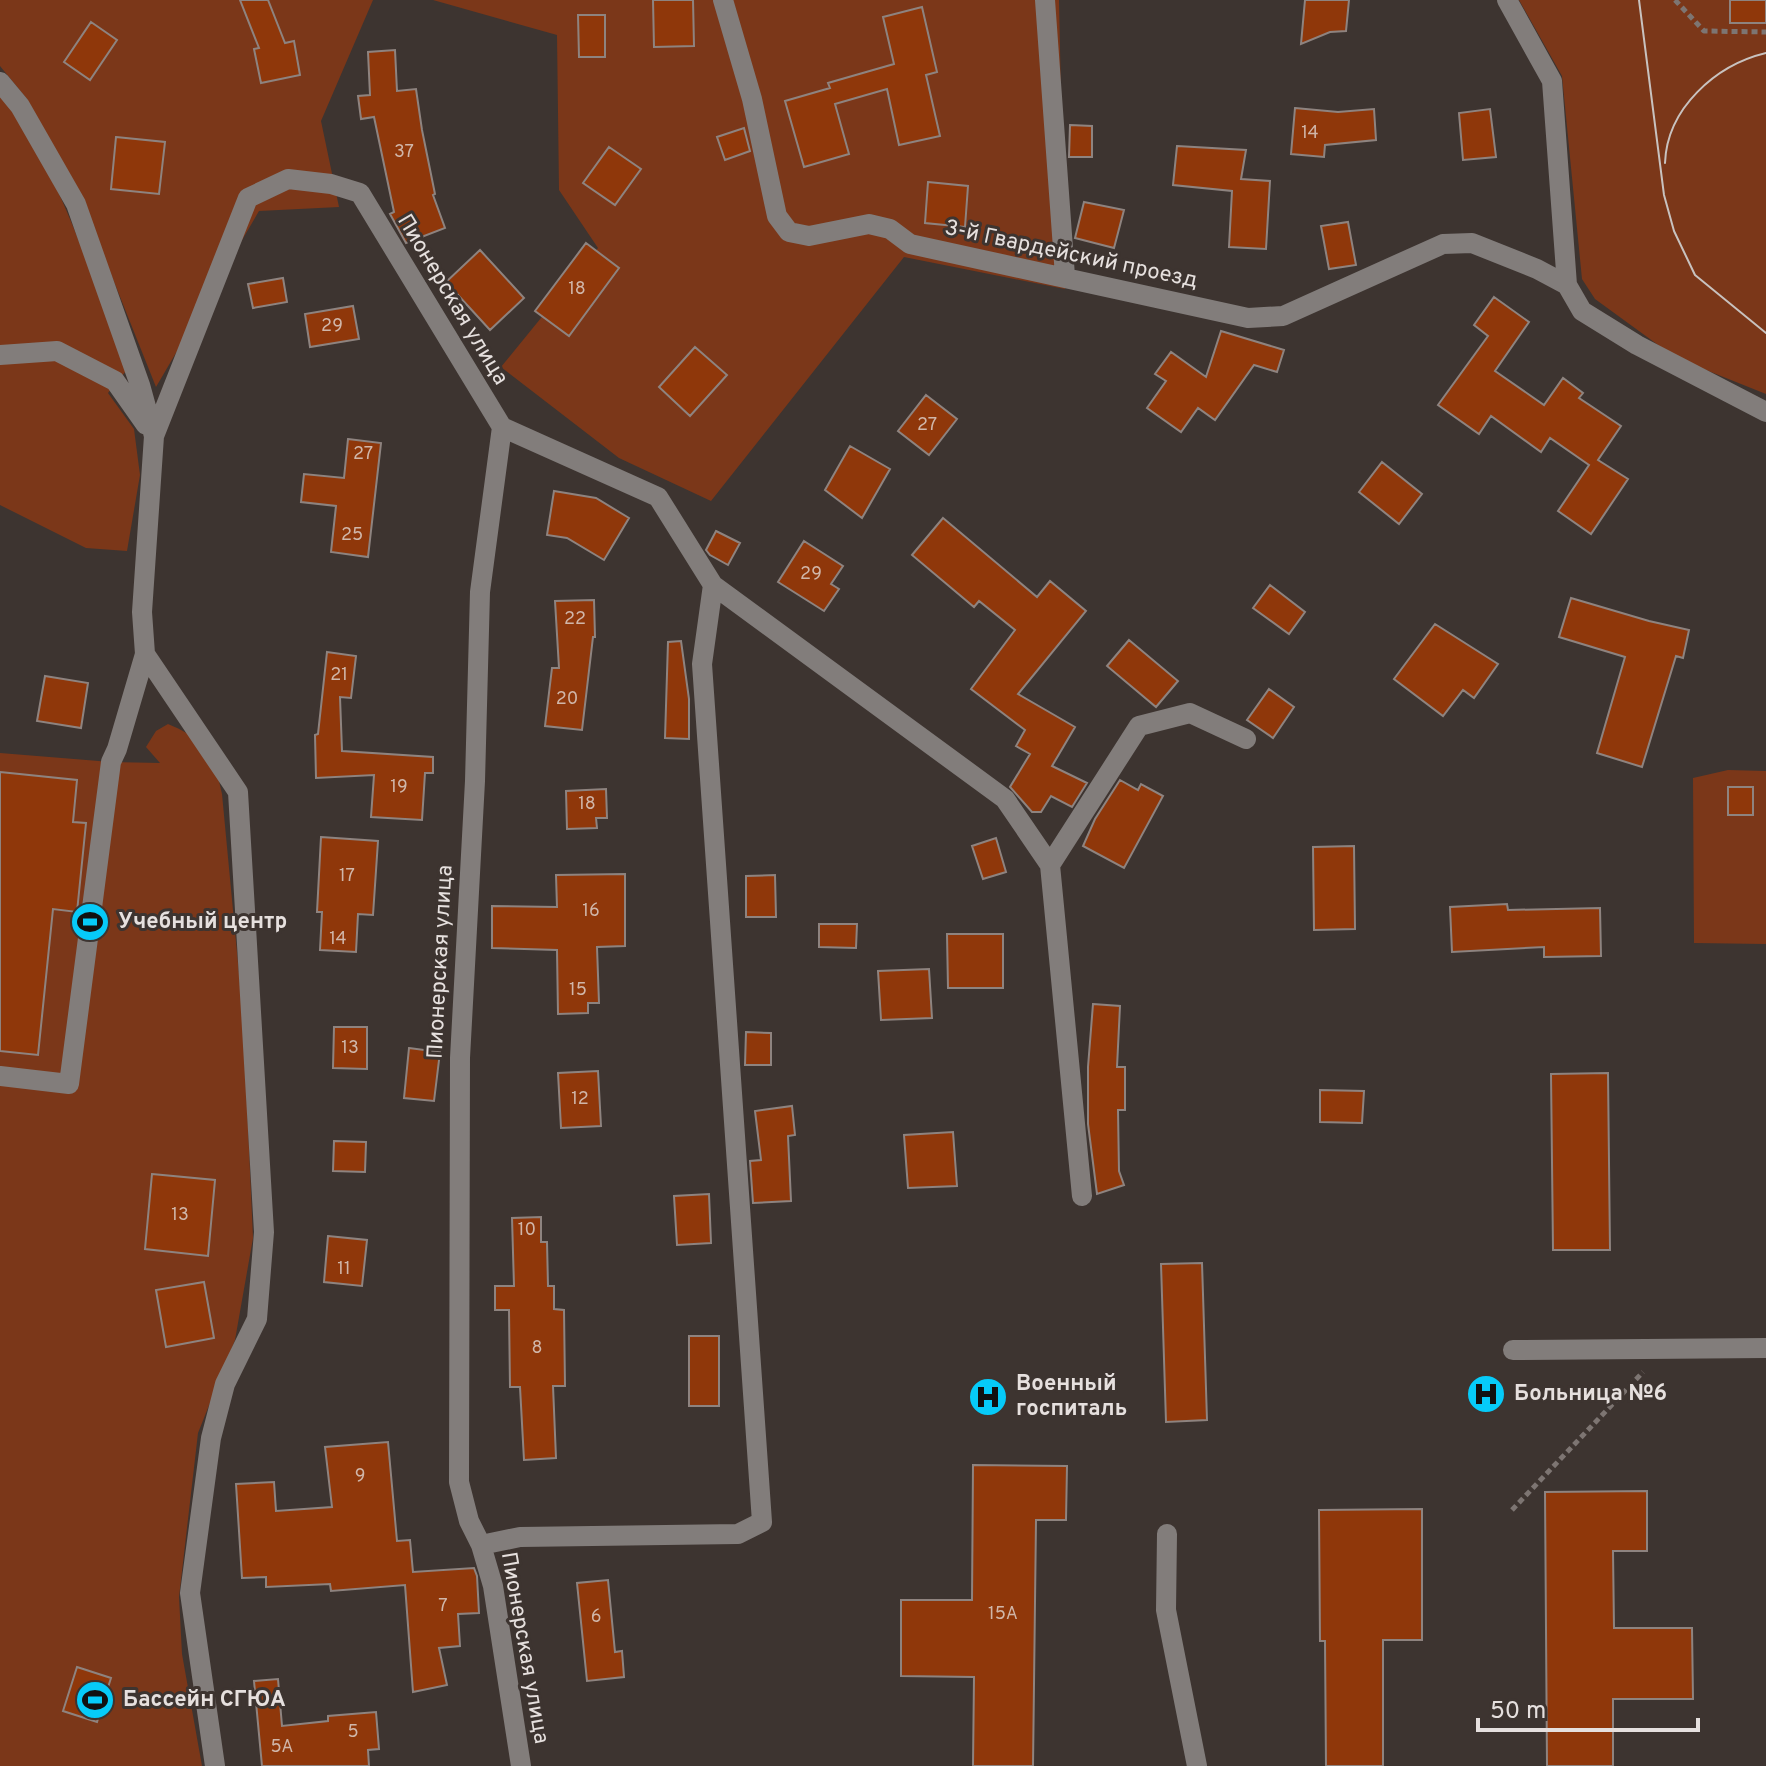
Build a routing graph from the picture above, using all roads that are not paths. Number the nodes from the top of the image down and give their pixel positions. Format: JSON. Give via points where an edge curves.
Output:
{"nodes":[{"id":1,"x":723,"y":0,"type":"edge"},
{"id":2,"x":1045,"y":0,"type":"edge"},
{"id":3,"x":1507,"y":0,"type":"edge"},
{"id":4,"x":0,"y":82,"type":"edge"},
{"id":5,"x":1065,"y":276,"type":"junction"},
{"id":6,"x":1567,"y":285,"type":"junction"},
{"id":7,"x":0,"y":355,"type":"edge"},
{"id":8,"x":1766,"y":412,"type":"edge"},
{"id":9,"x":502,"y":427,"type":"junction"},
{"id":10,"x":154,"y":436,"type":"junction"},
{"id":11,"x":713,"y":585,"type":"junction"},
{"id":12,"x":145,"y":654,"type":"junction"},
{"id":13,"x":1246,"y":739,"type":"dead end"},
{"id":14,"x":1050,"y":865,"type":"junction"},
{"id":15,"x":0,"y":1076,"type":"edge"},
{"id":16,"x":1082,"y":1196,"type":"dead end"},
{"id":17,"x":1766,"y":1348,"type":"edge"},
{"id":18,"x":1513,"y":1350,"type":"dead end"},
{"id":19,"x":1167,"y":1534,"type":"dead end"},
{"id":20,"x":481,"y":1545,"type":"junction"},
{"id":21,"x":215,"y":1766,"type":"edge"},
{"id":22,"x":521,"y":1766,"type":"edge"},
{"id":23,"x":1197,"y":1766,"type":"edge"}],
"edges":[{"from":1,"to":5,"type":"street","name":"3-й Гвардейский проезд","via":[[752,99],[777,216],[789,232],[809,236],[869,224],[890,229],[910,244]]},
{"from":2,"to":5,"type":"street"},
{"from":3,"to":6,"type":"street","via":[[1552,81]]},
{"from":4,"to":10,"type":"street","via":[[20,106],[76,204]]},
{"from":5,"to":6,"type":"street","name":"3-й Гвардейский проезд","via":[[1248,318],[1283,316],[1443,244],[1472,243]]},
{"from":6,"to":8,"type":"street","via":[[1582,311]]},
{"from":7,"to":10,"type":"street","via":[[57,351],[115,381]]},
{"from":9,"to":10,"type":"street","name":"Пионерская улица","via":[[360,193],[288,179],[248,198]]},
{"from":9,"to":11,"type":"street","via":[[658,497]]},
{"from":9,"to":20,"type":"street","name":"Пионерская улица","via":[[480,592],[460,1058],[459,1482]]},
{"from":10,"to":12,"type":"street","via":[[142,612]]},
{"from":11,"to":14,"type":"street","via":[[1005,799]]},
{"from":11,"to":20,"type":"street","via":[[702,664],[762,1522],[738,1534],[520,1537]]},
{"from":12,"to":15,"type":"street","via":[[111,762],[69,1084]]},
{"from":12,"to":21,"type":"street","via":[[238,792],[264,1232],[257,1319],[225,1384],[190,1593]]},
{"from":13,"to":14,"type":"street","via":[[1190,713],[1139,726]]},
{"from":14,"to":16,"type":"street"},
{"from":17,"to":18,"type":"street"},
{"from":19,"to":23,"type":"street","via":[[1166,1610]]},
{"from":20,"to":22,"type":"street","name":"Пионерская улица","via":[[493,1586]]}]}
